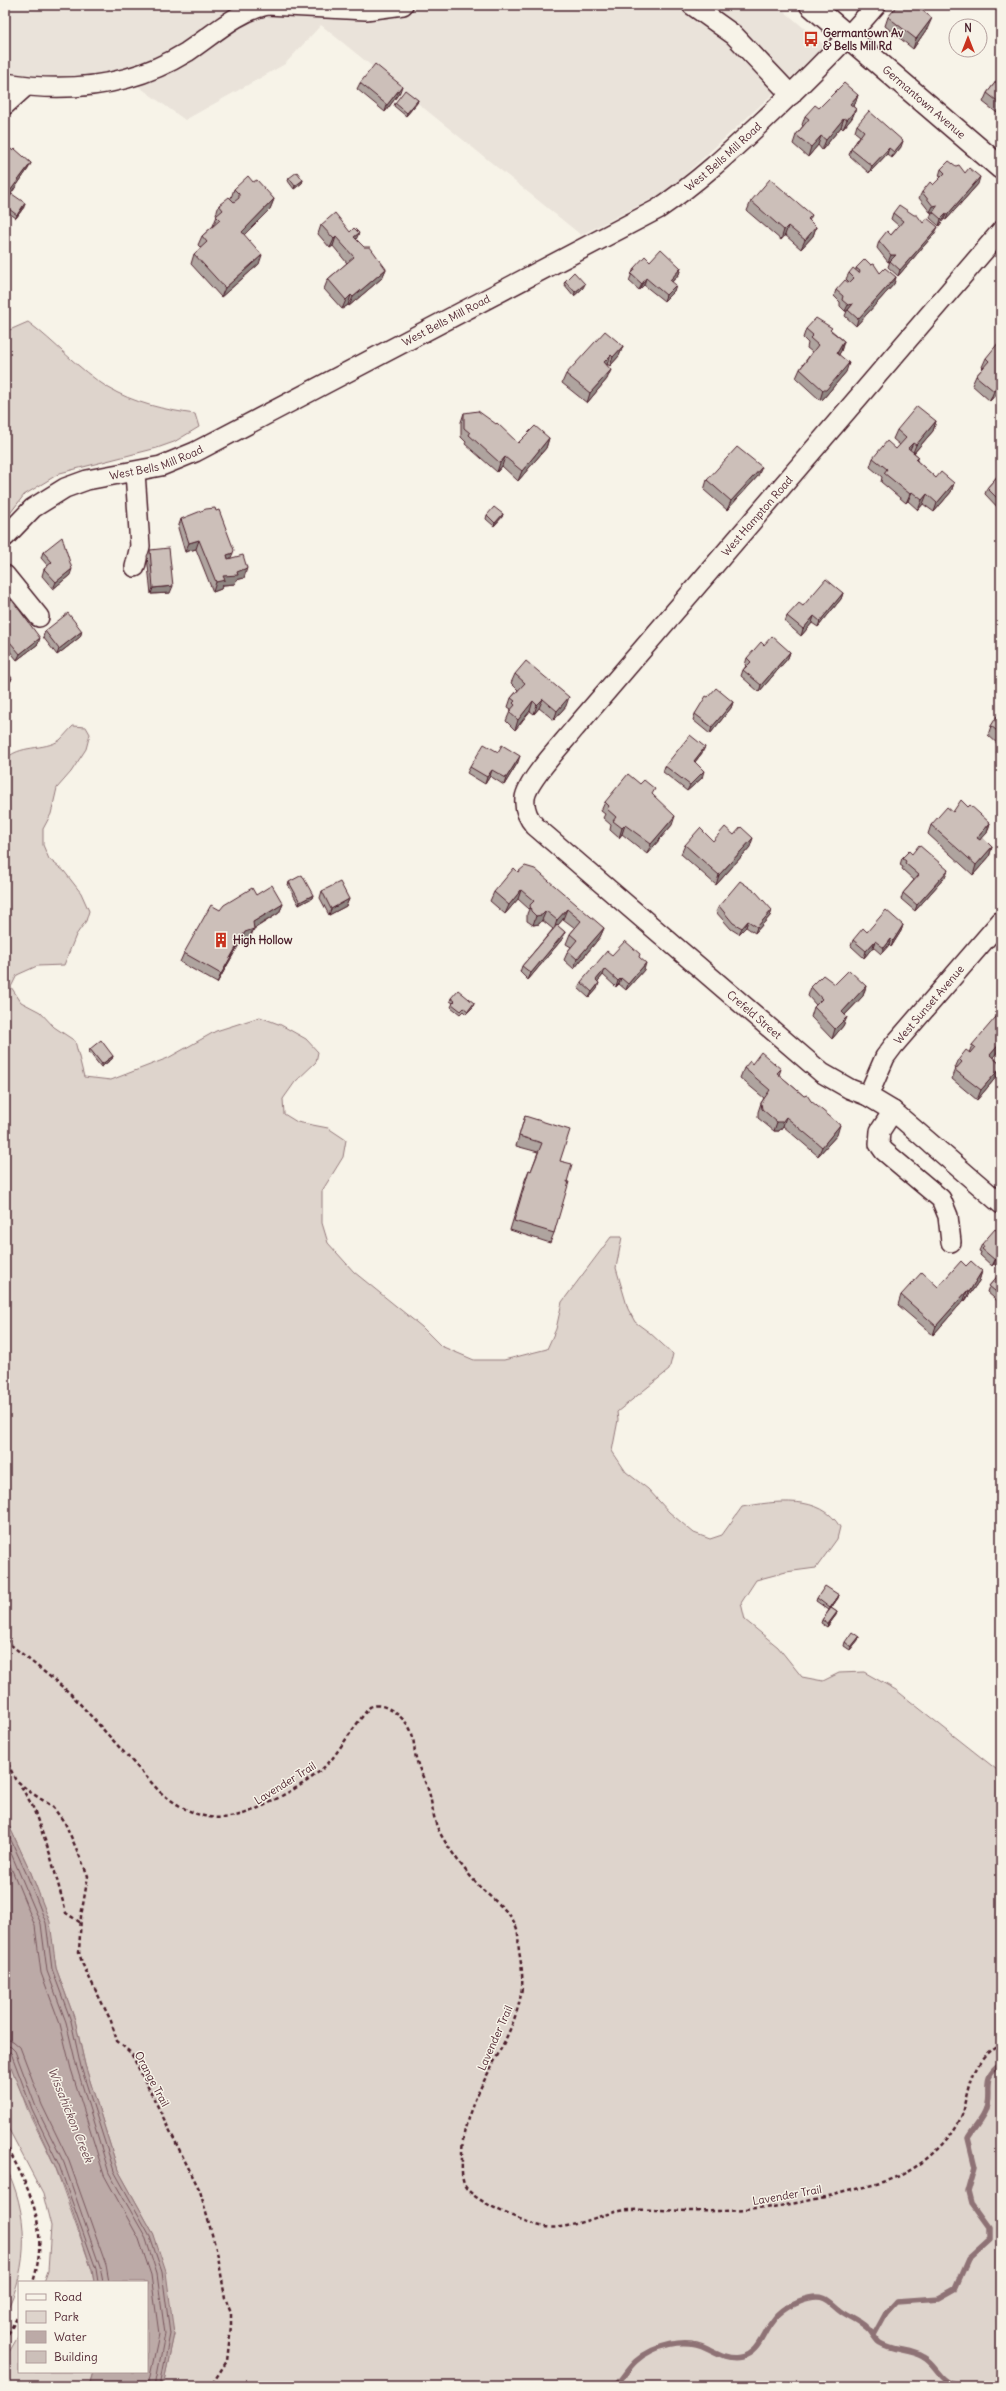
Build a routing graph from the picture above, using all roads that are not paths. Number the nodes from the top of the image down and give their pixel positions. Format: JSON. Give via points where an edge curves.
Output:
{"nodes":[{"id":1,"x":267,"y":5,"type":"edge"},
{"id":2,"x":403,"y":5,"type":"edge"},
{"id":3,"x":692,"y":5,"type":"edge"},
{"id":4,"x":811,"y":5,"type":"edge"},
{"id":5,"x":876,"y":5,"type":"edge"},
{"id":6,"x":849,"y":37,"type":"junction"},
{"id":7,"x":5,"y":83,"type":"edge"},
{"id":8,"x":25,"y":87,"type":"junction"},
{"id":9,"x":791,"y":95,"type":"junction"},
{"id":10,"x":5,"y":105,"type":"edge"},
{"id":11,"x":1001,"y":168,"type":"edge"},
{"id":12,"x":1001,"y":231,"type":"edge"},
{"id":13,"x":135,"y":472,"type":"junction"},
{"id":14,"x":5,"y":538,"type":"edge"},
{"id":15,"x":135,"y":567,"type":"dead end"},
{"id":16,"x":5,"y":575,"type":"edge"},
{"id":17,"x":39,"y":617,"type":"dead end"},
{"id":18,"x":525,"y":806,"type":"joint"},
{"id":19,"x":1001,"y":921,"type":"edge"},
{"id":20,"x":868,"y":1096,"type":"junction"},
{"id":21,"x":893,"y":1111,"type":"junction"},
{"id":22,"x":1001,"y":1204,"type":"edge"},
{"id":23,"x":952,"y":1242,"type":"dead end"}],
"edges":[{"from":1,"to":2,"type":"street","via":[[366,10]]},
{"from":1,"to":8,"type":"street","via":[[236,17],[185,52],[138,75],[95,86]]},
{"from":3,"to":9,"type":"street","via":[[734,35]]},
{"from":4,"to":6,"type":"main road","name":"Germantown Avenue"},
{"from":5,"to":6,"type":"street","name":"West Bells Mill Road"},
{"from":6,"to":9,"type":"street","name":"West Bells Mill Road"},
{"from":6,"to":11,"type":"main road","name":"Germantown Avenue"},
{"from":7,"to":8,"type":"street"},
{"from":8,"to":10,"type":"street"},
{"from":9,"to":13,"type":"street","name":"West Bells Mill Road","via":[[695,184],[640,220],[213,443],[168,463]]},
{"from":12,"to":18,"type":"street","name":"West Hampton Road","via":[[575,728],[530,784]]},
{"from":13,"to":14,"type":"street","name":"West Bells Mill Road","via":[[87,480],[59,491],[33,508]]},
{"from":13,"to":15,"type":"street","via":[[140,546]]},
{"from":16,"to":17,"type":"street"},
{"from":18,"to":20,"type":"street","name":"Crefeld Street","via":[[535,826],[822,1073],[836,1083]]},
{"from":19,"to":20,"type":"street","name":"West Sunset Avenue","via":[[894,1045],[885,1057]]},
{"from":20,"to":21,"type":"street","name":"Crefeld Street"},
{"from":21,"to":22,"type":"street","name":"Crefeld Street"},
{"from":21,"to":23,"type":"street","via":[[880,1131],[879,1144],[941,1199],[948,1216]]}]}
